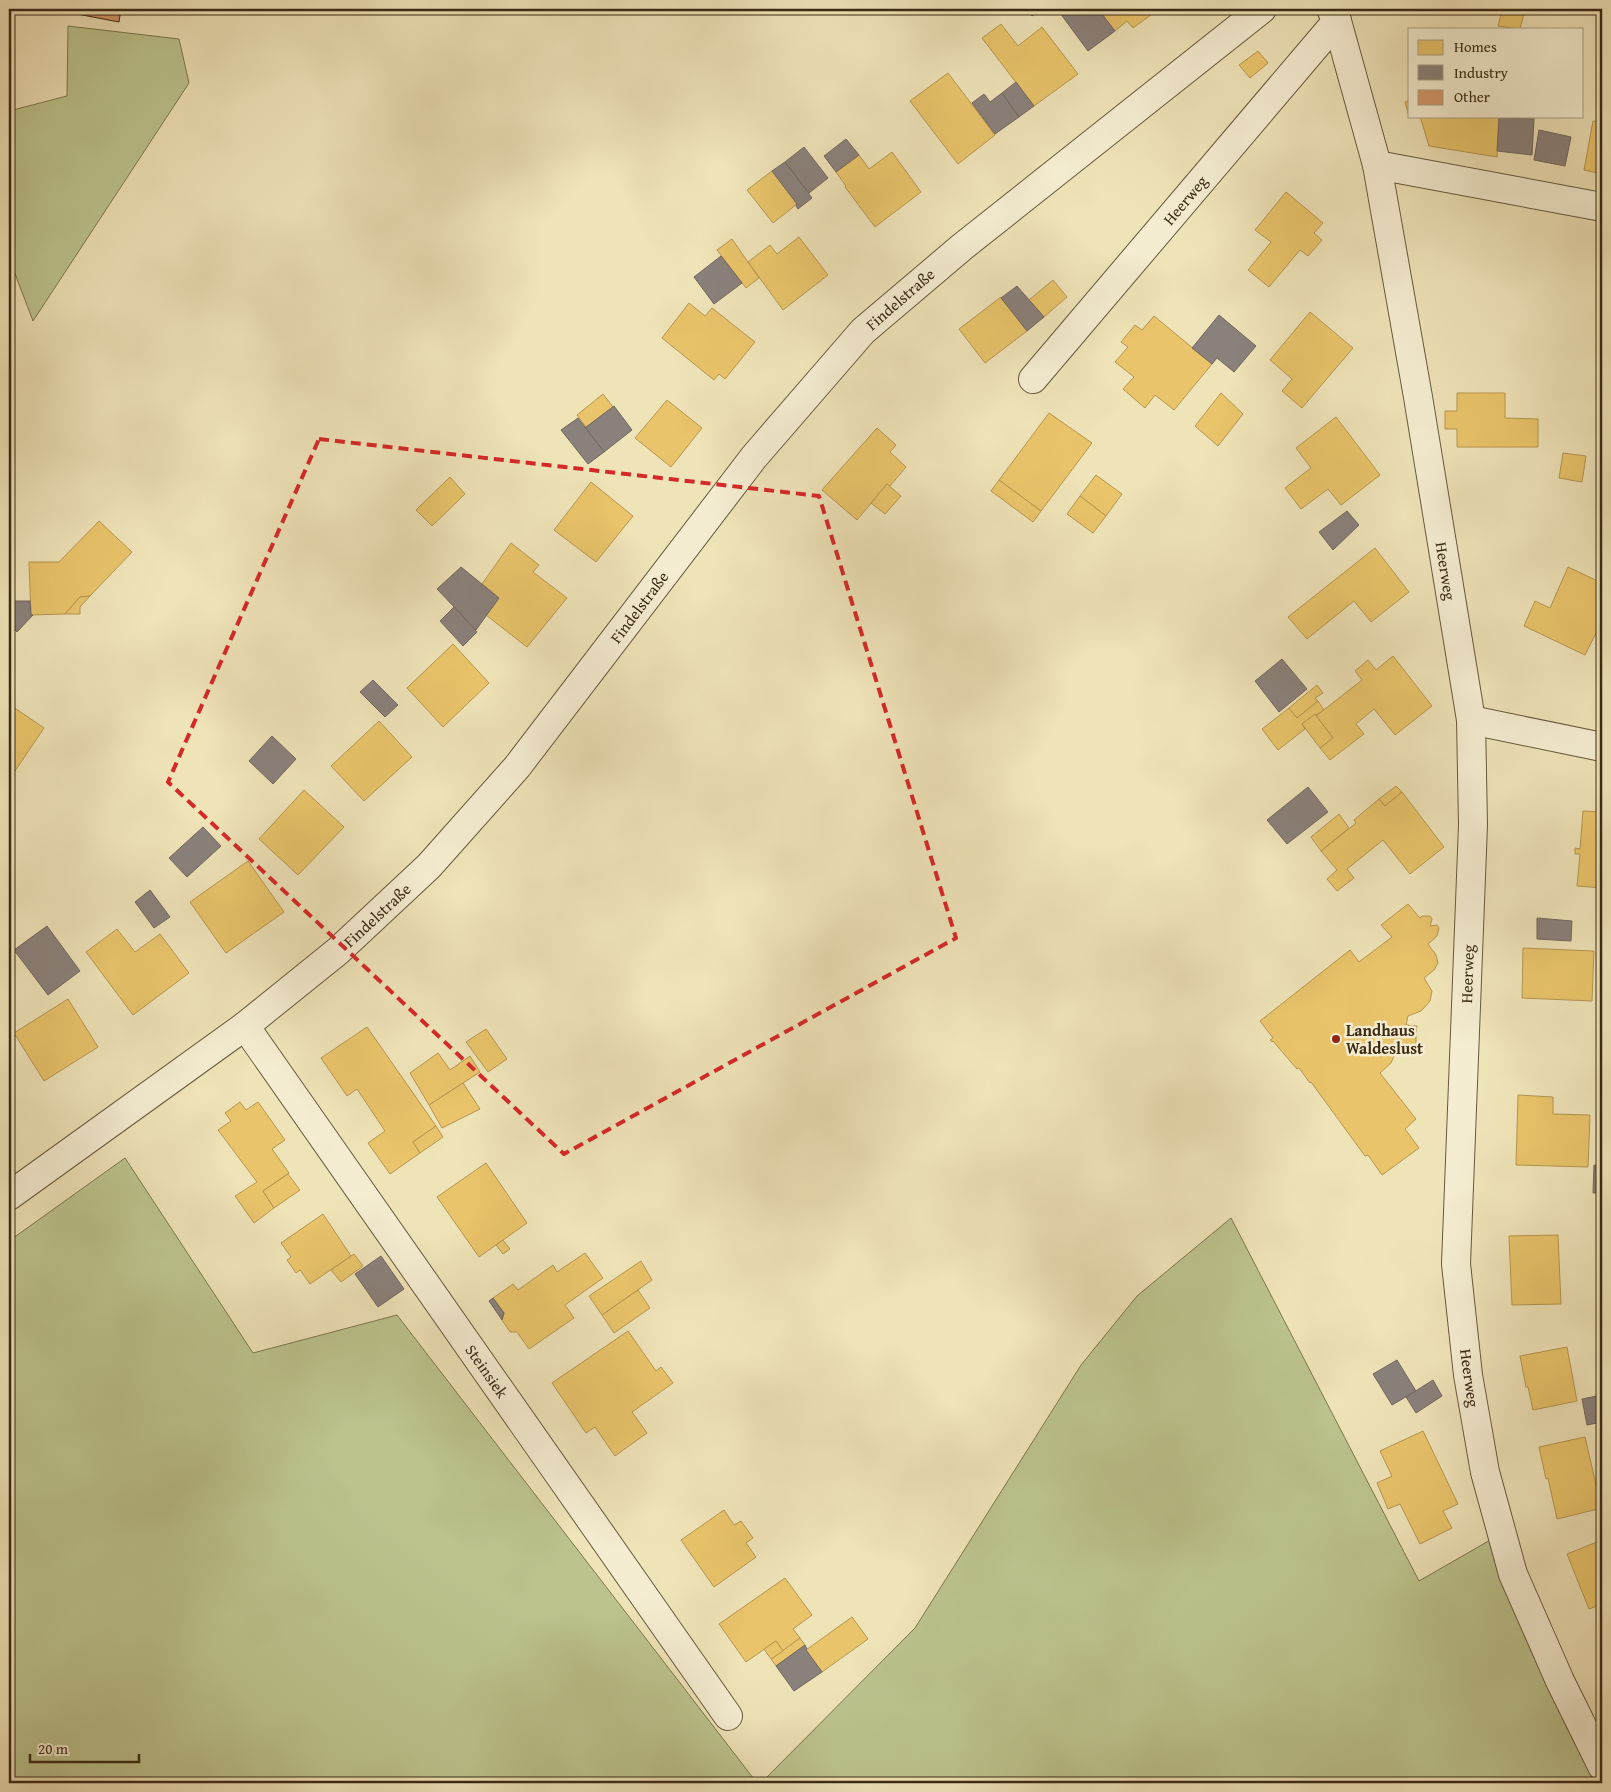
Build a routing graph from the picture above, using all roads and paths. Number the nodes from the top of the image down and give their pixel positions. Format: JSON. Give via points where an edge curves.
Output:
{"nodes":[{"id":1,"x":1262,"y":9,"type":"edge"},
{"id":2,"x":1334,"y":15,"type":"edge"},
{"id":3,"x":1377,"y":164,"type":"junction"},
{"id":4,"x":1602,"y":207,"type":"edge"},
{"id":5,"x":1033,"y":379,"type":"dead end"},
{"id":6,"x":1471,"y":720,"type":"junction"},
{"id":7,"x":1602,"y":747,"type":"edge"},
{"id":8,"x":245,"y":1026,"type":"junction"},
{"id":9,"x":9,"y":1196,"type":"edge"},
{"id":10,"x":728,"y":1716,"type":"dead end"},
{"id":11,"x":1602,"y":1766,"type":"edge"}],
"edges":[{"from":1,"to":8,"type":"street","name":"Findelstraße","via":[[962,247],[863,331],[754,457],[517,767],[429,866],[338,951]]},
{"from":2,"to":3,"type":"street","name":"Heerweg"},
{"from":2,"to":5,"type":"street","name":"Heerweg"},
{"from":3,"to":4,"type":"street"},
{"from":3,"to":6,"type":"street","name":"Heerweg"},
{"from":6,"to":7,"type":"street"},
{"from":6,"to":11,"type":"street","name":"Heerweg","via":[[1473,825],[1456,1264],[1468,1375],[1486,1472],[1513,1574]]},
{"from":8,"to":9,"type":"street","name":"Findelstraße"},
{"from":8,"to":10,"type":"street","name":"Steinsiek"}]}
